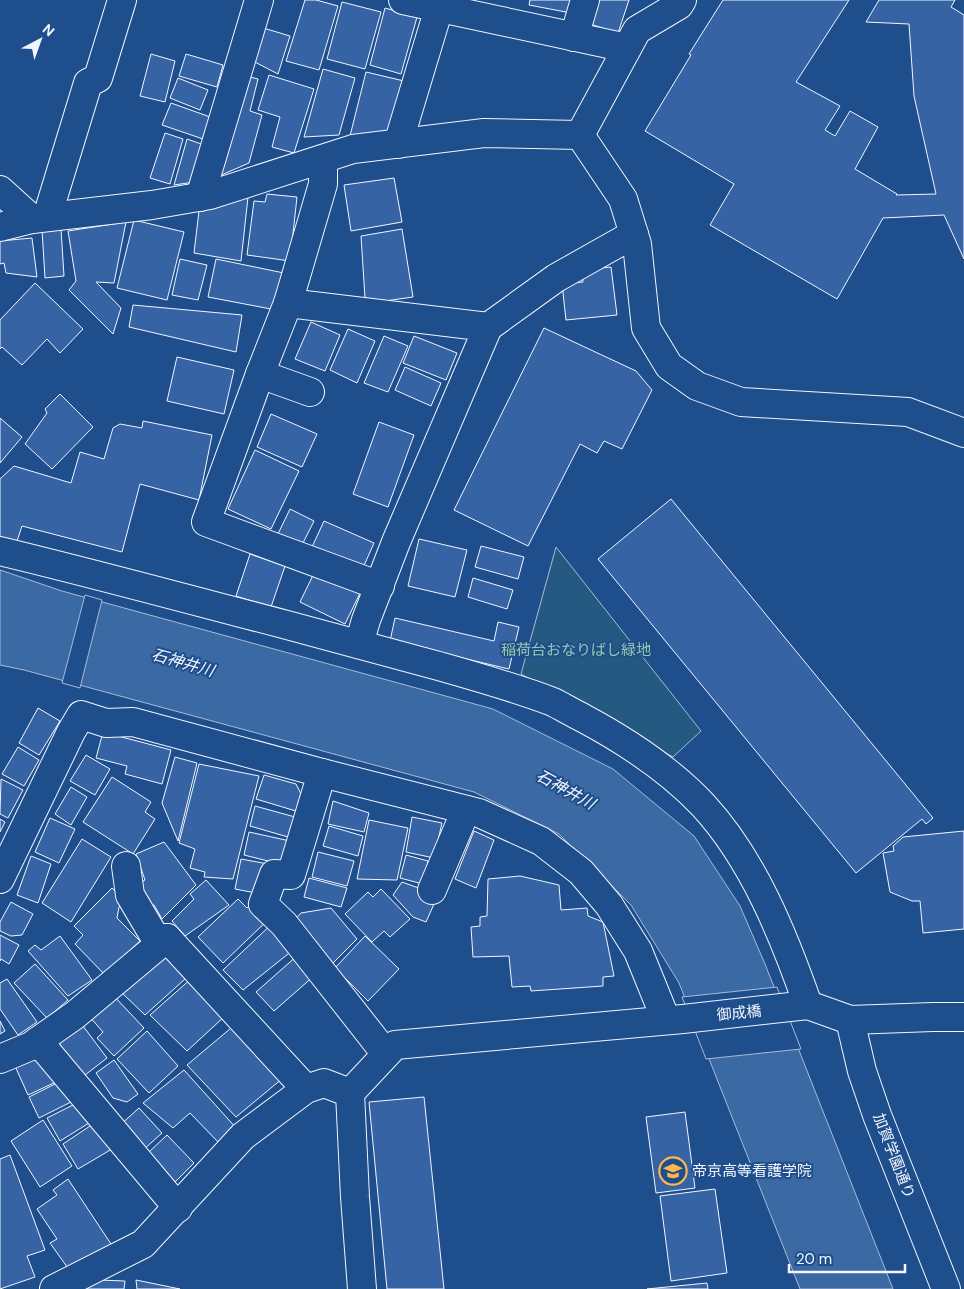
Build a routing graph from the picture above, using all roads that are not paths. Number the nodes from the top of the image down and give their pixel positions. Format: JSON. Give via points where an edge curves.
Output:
{"nodes":[{"id":1,"x":122,"y":0,"type":"edge"},
{"id":2,"x":259,"y":0,"type":"edge"},
{"id":3,"x":402,"y":0,"type":"edge"},
{"id":4,"x":584,"y":0,"type":"edge"},
{"id":5,"x":682,"y":0,"type":"edge"},
{"id":6,"x":439,"y":8,"type":"junction"},
{"id":7,"x":574,"y":37,"type":"junction"},
{"id":8,"x":627,"y":48,"type":"junction"},
{"id":9,"x":580,"y":135,"type":"junction"},
{"id":10,"x":398,"y":144,"type":"junction"},
{"id":11,"x":323,"y":160,"type":"junction"},
{"id":12,"x":0,"y":190,"type":"edge"},
{"id":13,"x":200,"y":197,"type":"junction"},
{"id":14,"x":39,"y":218,"type":"junction"},
{"id":15,"x":0,"y":227,"type":"edge"},
{"id":16,"x":634,"y":234,"type":"junction"},
{"id":17,"x":288,"y":303,"type":"junction"},
{"id":18,"x":488,"y":327,"type":"junction"},
{"id":19,"x":260,"y":374,"type":"junction"},
{"id":20,"x":310,"y":392,"type":"dead end"},
{"id":21,"x":964,"y":433,"type":"edge"},
{"id":22,"x":0,"y":551,"type":"edge"},
{"id":23,"x":380,"y":586,"type":"junction"},
{"id":24,"x":359,"y":644,"type":"junction"},
{"id":25,"x":322,"y":773,"type":"junction"},
{"id":26,"x":466,"y":810,"type":"junction"},
{"id":27,"x":126,"y":866,"type":"dead end"},
{"id":28,"x":0,"y":879,"type":"edge"},
{"id":29,"x":432,"y":890,"type":"dead end"},
{"id":30,"x":167,"y":938,"type":"junction"},
{"id":31,"x":801,"y":1005,"type":"junction"},
{"id":32,"x":964,"y":1017,"type":"edge"},
{"id":33,"x":674,"y":1020,"type":"junction"},
{"id":34,"x":850,"y":1020,"type":"junction"},
{"id":35,"x":38,"y":1041,"type":"junction"},
{"id":36,"x":386,"y":1054,"type":"junction"},
{"id":37,"x":0,"y":1059,"type":"edge"},
{"id":38,"x":306,"y":1089,"type":"junction"},
{"id":39,"x":350,"y":1093,"type":"junction"},
{"id":40,"x":178,"y":1208,"type":"junction"},
{"id":41,"x":54,"y":1289,"type":"edge"},
{"id":42,"x":362,"y":1289,"type":"edge"},
{"id":43,"x":946,"y":1289,"type":"edge"}],
"edges":[{"from":1,"to":14,"type":"street","via":[[98,78],[88,83]]},
{"from":2,"to":13,"type":"street"},
{"from":3,"to":6,"type":"street"},
{"from":4,"to":7,"type":"street"},
{"from":5,"to":8,"type":"street","via":[[637,30]]},
{"from":6,"to":7,"type":"street"},
{"from":6,"to":10,"type":"street"},
{"from":7,"to":8,"type":"street"},
{"from":8,"to":9,"type":"street"},
{"from":9,"to":10,"type":"street","via":[[484,133]]},
{"from":9,"to":16,"type":"street","via":[[623,199]]},
{"from":10,"to":11,"type":"street","via":[[353,150]]},
{"from":11,"to":13,"type":"street"},
{"from":11,"to":17,"type":"street","via":[[323,184]]},
{"from":12,"to":14,"type":"street"},
{"from":13,"to":14,"type":"street"},
{"from":14,"to":15,"type":"street"},
{"from":16,"to":18,"type":"street","via":[[556,278]]},
{"from":16,"to":21,"type":"street","via":[[646,328],[669,366],[697,386],[741,402],[908,412]]},
{"from":17,"to":18,"type":"street"},
{"from":17,"to":19,"type":"street"},
{"from":18,"to":23,"type":"street"},
{"from":19,"to":20,"type":"street"},
{"from":19,"to":23,"type":"street","via":[[206,522]]},
{"from":22,"to":24,"type":"street"},
{"from":23,"to":24,"type":"street"},
{"from":24,"to":31,"type":"street","via":[[555,703],[635,749],[674,778],[704,806],[737,850],[760,889],[796,972]]},
{"from":25,"to":26,"type":"street"},
{"from":25,"to":28,"type":"street","via":[[134,722],[106,723],[81,715]]},
{"from":25,"to":36,"type":"street","via":[[292,875],[274,874],[263,904],[284,924]]},
{"from":26,"to":29,"type":"street"},
{"from":26,"to":33,"type":"street","via":[[541,842],[581,872],[609,905],[638,951]]},
{"from":27,"to":30,"type":"street","via":[[130,896],[156,939]]},
{"from":30,"to":35,"type":"street","via":[[75,1015]]},
{"from":30,"to":38,"type":"street"},
{"from":31,"to":33,"type":"street","name":"御成橋"},
{"from":31,"to":34,"type":"street"},
{"from":32,"to":34,"type":"street"},
{"from":33,"to":36,"type":"street","name":"御成橋","via":[[395,1045]]},
{"from":34,"to":43,"type":"street","name":"加賀学園通り","via":[[862,1072],[877,1115]]},
{"from":35,"to":37,"type":"street"},
{"from":35,"to":40,"type":"street"},
{"from":36,"to":39,"type":"street"},
{"from":38,"to":39,"type":"street","via":[[324,1083]]},
{"from":38,"to":40,"type":"street","via":[[243,1136]]},
{"from":39,"to":42,"type":"street"},
{"from":40,"to":41,"type":"street","via":[[144,1244]]}]}
